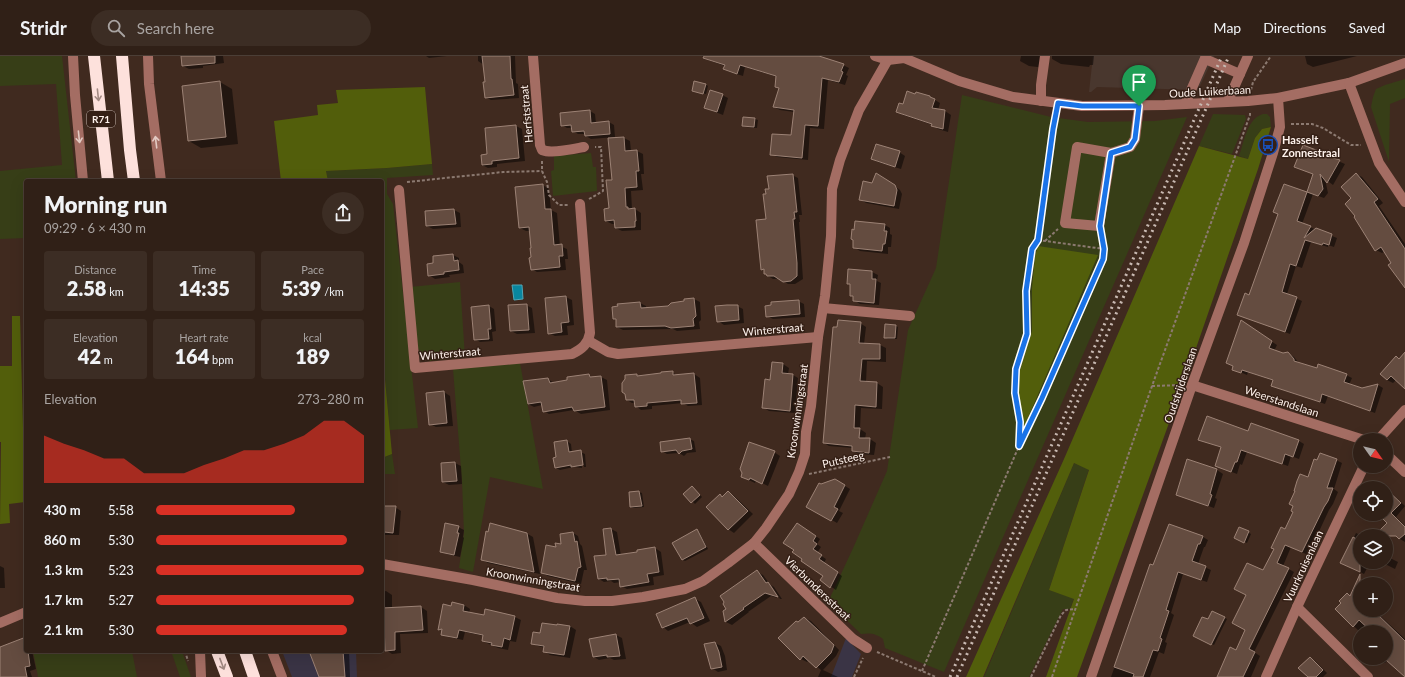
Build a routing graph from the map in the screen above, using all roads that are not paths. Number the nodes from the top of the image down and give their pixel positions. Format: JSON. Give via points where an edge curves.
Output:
{"nodes":[{"id":1,"x":72,"y":56,"type":"edge"},
{"id":2,"x":94,"y":56,"type":"edge"},
{"id":3,"x":122,"y":56,"type":"edge"},
{"id":4,"x":148,"y":56,"type":"edge"},
{"id":5,"x":533,"y":56,"type":"edge"},
{"id":6,"x":875,"y":56,"type":"edge"},
{"id":7,"x":1045,"y":56,"type":"edge"},
{"id":8,"x":1248,"y":56,"type":"edge"},
{"id":9,"x":889,"y":58,"type":"edge"},
{"id":10,"x":1206,"y":58,"type":"edge"},
{"id":11,"x":1405,"y":63,"type":"edge"},
{"id":12,"x":1240,"y":74,"type":"junction"},
{"id":13,"x":1349,"y":83,"type":"junction"},
{"id":14,"x":1278,"y":98,"type":"junction"},
{"id":15,"x":1041,"y":101,"type":"junction"},
{"id":16,"x":1228,"y":102,"type":"junction"},
{"id":17,"x":1185,"y":104,"type":"junction"},
{"id":18,"x":1139,"y":106,"type":"junction"},
{"id":19,"x":584,"y":147,"type":"road end"},
{"id":20,"x":1111,"y":153,"type":"junction"},
{"id":21,"x":83,"y":179,"type":"edge"},
{"id":22,"x":108,"y":179,"type":"edge"},
{"id":23,"x":134,"y":179,"type":"edge"},
{"id":24,"x":161,"y":179,"type":"edge"},
{"id":25,"x":399,"y":190,"type":"road end"},
{"id":26,"x":1405,"y":202,"type":"edge"},
{"id":27,"x":580,"y":204,"type":"road end"},
{"id":28,"x":823,"y":308,"type":"junction"},
{"id":29,"x":910,"y":316,"type":"dead end"},
{"id":30,"x":818,"y":337,"type":"junction"},
{"id":31,"x":588,"y":341,"type":"junction"},
{"id":32,"x":1192,"y":385,"type":"junction"},
{"id":33,"x":1405,"y":410,"type":"edge"},
{"id":34,"x":1384,"y":433,"type":"edge"},
{"id":35,"x":1353,"y":436,"type":"edge"},
{"id":36,"x":1393,"y":461,"type":"edge"},
{"id":37,"x":1405,"y":472,"type":"edge"},
{"id":38,"x":1361,"y":473,"type":"edge"},
{"id":39,"x":754,"y":543,"type":"junction"},
{"id":40,"x":384,"y":564,"type":"edge"},
{"id":41,"x":1297,"y":607,"type":"junction"},
{"id":42,"x":24,"y":613,"type":"edge"},
{"id":43,"x":0,"y":622,"type":"edge"},
{"id":44,"x":867,"y":648,"type":"road end"},
{"id":45,"x":200,"y":653,"type":"edge"},
{"id":46,"x":218,"y":653,"type":"edge"},
{"id":47,"x":246,"y":653,"type":"edge"},
{"id":48,"x":273,"y":653,"type":"edge"},
{"id":49,"x":201,"y":677,"type":"edge"},
{"id":50,"x":227,"y":677,"type":"edge"},
{"id":51,"x":254,"y":677,"type":"edge"},
{"id":52,"x":282,"y":677,"type":"edge"},
{"id":53,"x":1091,"y":677,"type":"edge"},
{"id":54,"x":1266,"y":677,"type":"edge"},
{"id":55,"x":1368,"y":677,"type":"edge"}],
"edges":[{"from":1,"to":21,"type":"street","one_way":true},
{"from":2,"to":22,"type":"highway","number":"R71","one_way":true},
{"from":3,"to":23,"type":"highway","number":"R71"},
{"from":24,"to":4,"type":"street","one_way":true},
{"from":5,"to":19,"type":"street","name":"Herfststraat","via":[[542,150]]},
{"from":6,"to":9,"type":"street","name":"Oude Luikerbaan"},
{"from":7,"to":15,"type":"street"},
{"from":8,"to":12,"type":"street"},
{"from":9,"to":15,"type":"street","name":"Oude Luikerbaan","via":[[904,58],[959,81],[1013,97]]},
{"from":9,"to":28,"type":"street","name":"Kroonwinningstraat","via":[[859,110],[832,189],[831,236]]},
{"from":10,"to":12,"type":"street"},
{"from":10,"to":17,"type":"street"},
{"from":11,"to":13,"type":"street","name":"Oude Luikerbaan"},
{"from":12,"to":16,"type":"street"},
{"from":13,"to":14,"type":"street","name":"Oude Luikerbaan"},
{"from":13,"to":26,"type":"street","via":[[1379,163]]},
{"from":14,"to":16,"type":"street","name":"Oude Luikerbaan"},
{"from":14,"to":32,"type":"street","name":"Oudstrijderslaan","via":[[1280,126],[1273,153]]},
{"from":15,"to":18,"type":"street","name":"Oude Luikerbaan","via":[[1082,106]]},
{"from":16,"to":17,"type":"street","name":"Oude Luikerbaan"},
{"from":17,"to":18,"type":"street","name":"Oude Luikerbaan"},
{"from":18,"to":20,"type":"street","via":[[1135,139],[1130,147]]},
{"from":20,"to":20,"type":"street","via":[[1100,226],[1065,223],[1077,147]]},
{"from":25,"to":31,"type":"street","name":"Winterstraat","via":[[415,368],[572,354]]},
{"from":27,"to":31,"type":"street","via":[[590,333]]},
{"from":28,"to":29,"type":"street"},
{"from":28,"to":30,"type":"street","name":"Kroonwinningstraat"},
{"from":30,"to":31,"type":"street","name":"Winterstraat","via":[[618,354],[608,352]]},
{"from":30,"to":39,"type":"street","name":"Kroonwinningstraat","via":[[811,406],[799,472],[778,512]]},
{"from":32,"to":35,"type":"street","name":"Weerstandslaan"},
{"from":32,"to":53,"type":"street","name":"Oudstrijderslaan"},
{"from":33,"to":34,"type":"street"},
{"from":36,"to":37,"type":"street"},
{"from":38,"to":41,"type":"street","name":"Vuurkruisenlaan"},
{"from":39,"to":40,"type":"street","name":"Kroonwinningstraat","via":[[703,581],[685,589],[612,601],[557,598]]},
{"from":39,"to":44,"type":"street","name":"Vierbundersstraat","via":[[853,639]]},
{"from":41,"to":54,"type":"street","name":"Vuurkruisenlaan"},
{"from":41,"to":55,"type":"street"},
{"from":42,"to":43,"type":"street"},
{"from":45,"to":49,"type":"street"},
{"from":46,"to":50,"type":"highway","one_way":true},
{"from":47,"to":51,"type":"highway"},
{"from":48,"to":52,"type":"street"}]}
